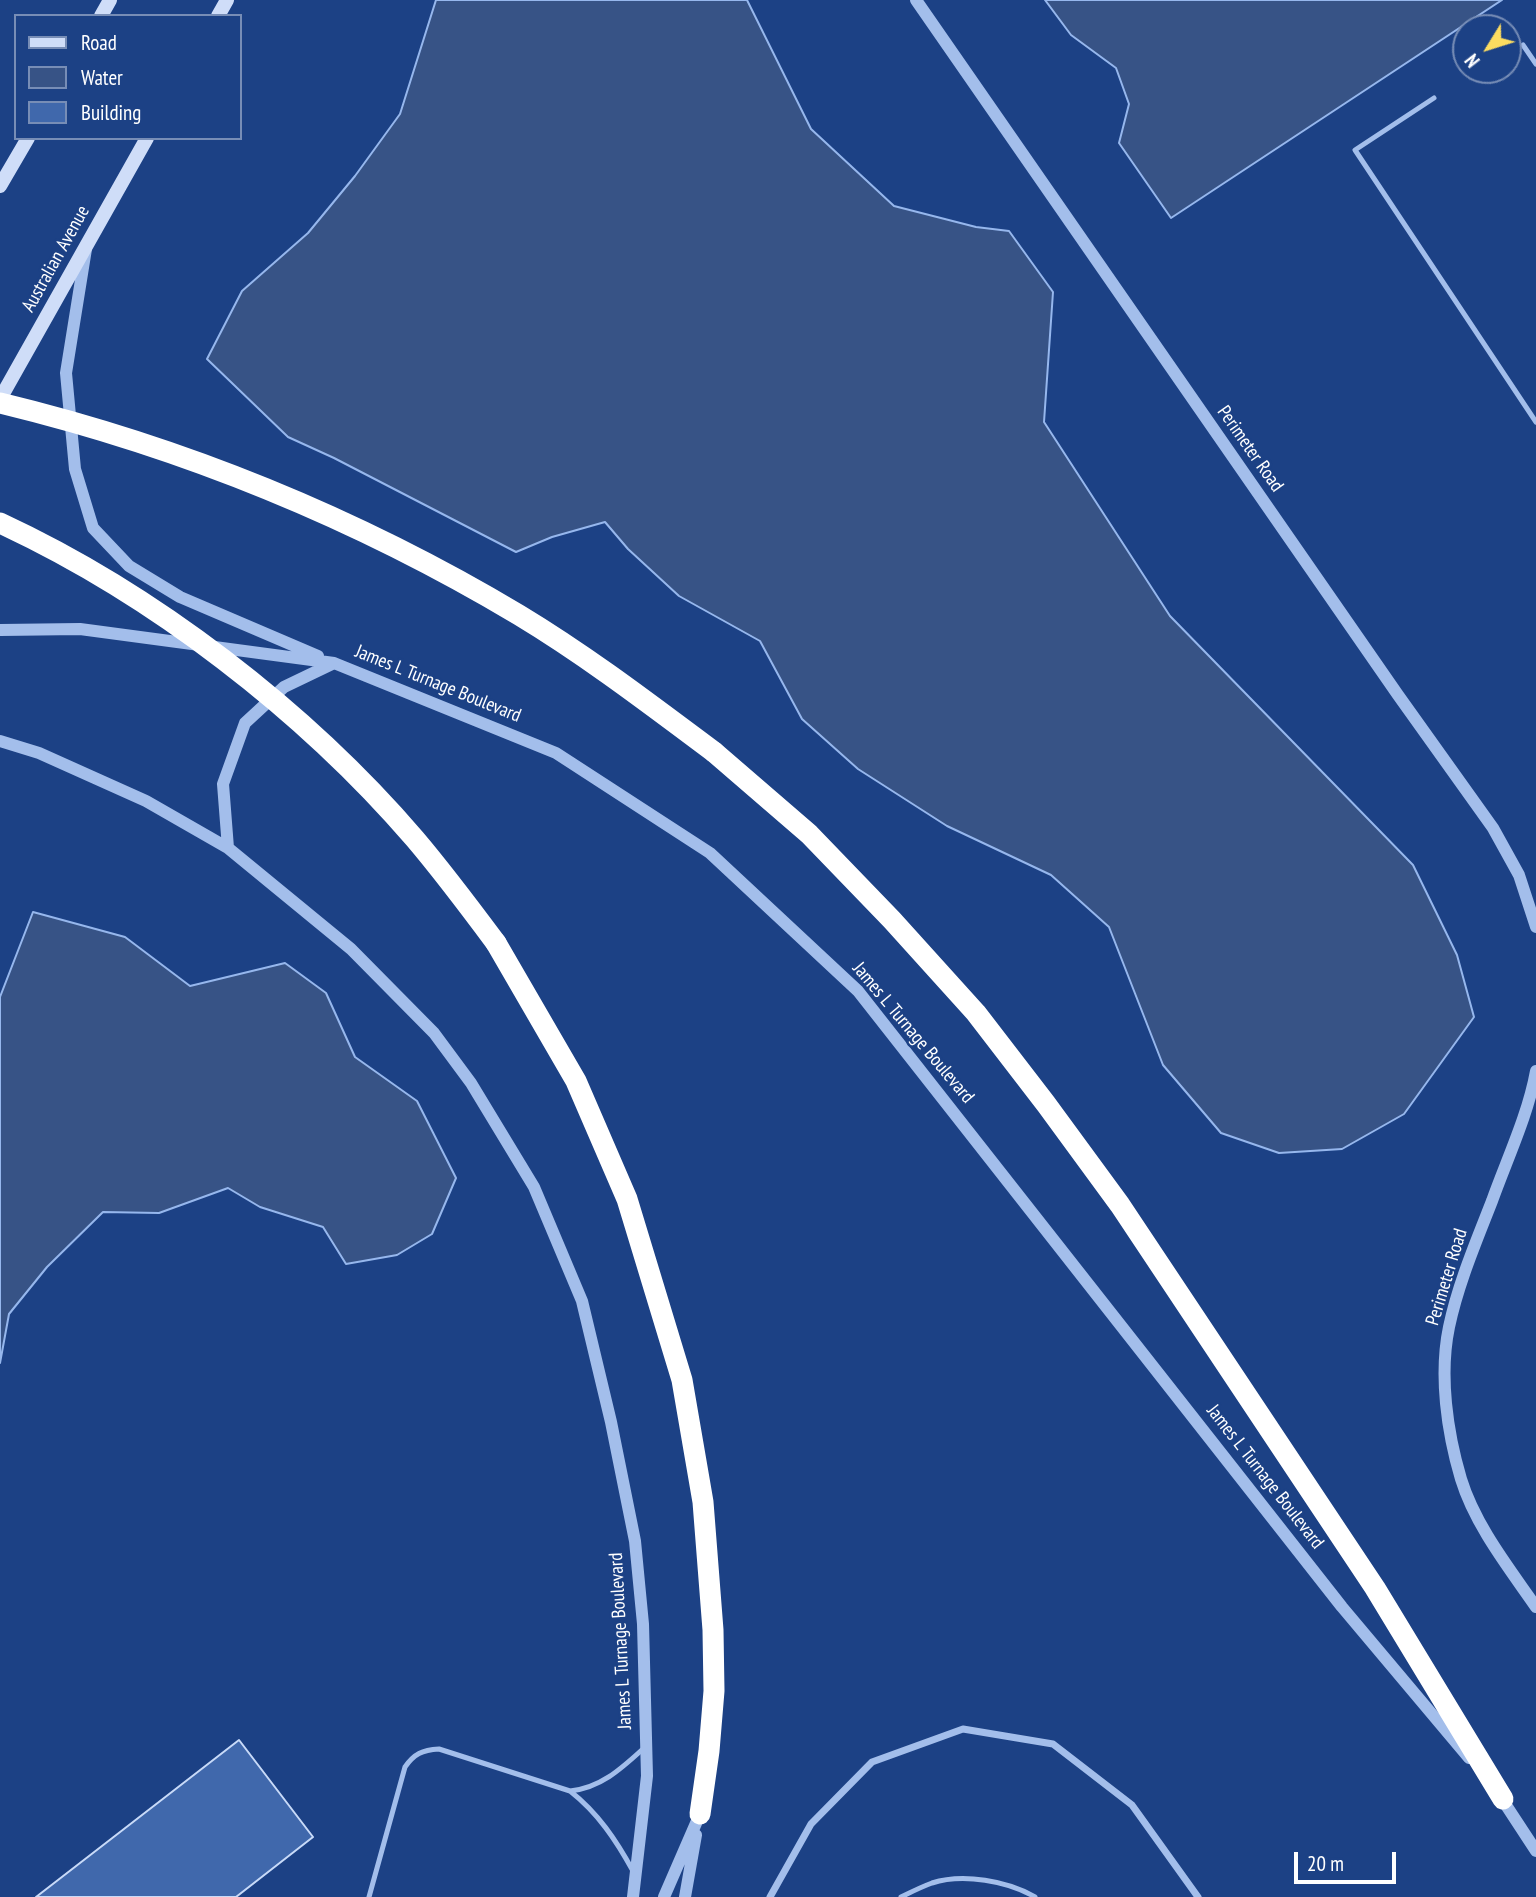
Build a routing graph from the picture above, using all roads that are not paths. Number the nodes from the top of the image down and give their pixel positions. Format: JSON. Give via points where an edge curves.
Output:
{"nodes":[{"id":1,"x":916,"y":0,"type":"edge"},
{"id":2,"x":1523,"y":45,"type":"dead end"},
{"id":3,"x":1536,"y":64,"type":"edge"},
{"id":4,"x":1434,"y":98,"type":"dead end"},
{"id":5,"x":27,"y":140,"type":"edge"},
{"id":6,"x":146,"y":140,"type":"edge"},
{"id":7,"x":0,"y":186,"type":"edge"},
{"id":8,"x":88,"y":242,"type":"junction"},
{"id":9,"x":0,"y":401,"type":"edge"},
{"id":10,"x":1536,"y":422,"type":"edge"},
{"id":11,"x":0,"y":523,"type":"edge"},
{"id":12,"x":0,"y":630,"type":"edge"},
{"id":13,"x":334,"y":663,"type":"junction"},
{"id":14,"x":0,"y":741,"type":"edge"},
{"id":15,"x":228,"y":848,"type":"junction"},
{"id":16,"x":1536,"y":927,"type":"edge"},
{"id":17,"x":1536,"y":1071,"type":"edge"},
{"id":18,"x":1535,"y":1603,"type":"edge"},
{"id":19,"x":646,"y":1746,"type":"junction"},
{"id":20,"x":570,"y":1791,"type":"junction"},
{"id":21,"x":1503,"y":1799,"type":"junction"},
{"id":22,"x":700,"y":1814,"type":"junction"},
{"id":23,"x":1536,"y":1851,"type":"edge"},
{"id":24,"x":637,"y":1878,"type":"junction"},
{"id":25,"x":369,"y":1897,"type":"edge"},
{"id":26,"x":633,"y":1897,"type":"edge"},
{"id":27,"x":664,"y":1897,"type":"edge"},
{"id":28,"x":685,"y":1897,"type":"edge"},
{"id":29,"x":770,"y":1897,"type":"edge"},
{"id":30,"x":901,"y":1897,"type":"edge"},
{"id":31,"x":1035,"y":1897,"type":"edge"},
{"id":32,"x":1198,"y":1897,"type":"edge"}],
"edges":[{"from":1,"to":16,"type":"street","name":"Perimeter Road","via":[[1493,828],[1519,875]]},
{"from":2,"to":3,"type":"lane"},
{"from":4,"to":10,"type":"lane","via":[[1355,150]]},
{"from":5,"to":7,"type":"main road"},
{"from":6,"to":8,"type":"main road","name":"Australian Avenue"},
{"from":8,"to":9,"type":"main road","name":"Australian Avenue"},
{"from":8,"to":13,"type":"street","via":[[65,373],[75,470],[93,528],[129,566],[180,597]]},
{"from":9,"to":21,"type":"highway","bridge":true,"via":[[186,457],[412,556],[520,615],[622,683],[714,752],[809,834],[976,1013],[1120,1205],[1375,1588]]},
{"from":11,"to":22,"type":"highway","bridge":true,"via":[[125,591],[180,628],[342,763],[414,838],[496,943],[576,1081],[627,1199],[682,1380],[703,1502],[714,1690]]},
{"from":12,"to":13,"type":"street","name":"James L Turnage Boulevard","via":[[80,629]]},
{"from":13,"to":15,"type":"street","via":[[284,687],[245,723],[223,784]]},
{"from":13,"to":21,"type":"street","name":"James L Turnage Boulevard","via":[[556,753],[710,853],[858,991],[1342,1607]]},
{"from":14,"to":15,"type":"street","name":"James L Turnage Boulevard","via":[[39,752],[146,801]]},
{"from":15,"to":19,"type":"street","name":"James L Turnage Boulevard","via":[[351,949],[434,1033],[471,1083],[534,1188],[582,1301],[635,1541],[643,1624]]},
{"from":17,"to":18,"type":"street","name":"Perimeter Road","via":[[1461,1283],[1445,1357],[1446,1399],[1462,1480],[1484,1528]]},
{"from":19,"to":20,"type":"lane","via":[[604,1781]]},
{"from":19,"to":24,"type":"street","name":"James L Turnage Boulevard"},
{"from":20,"to":24,"type":"lane","via":[[606,1827]]},
{"from":20,"to":25,"type":"lane","via":[[439,1749],[413,1755],[405,1767]]},
{"from":21,"to":23,"type":"street","name":"James L Turnage Boulevard"},
{"from":22,"to":27,"type":"street"},
{"from":22,"to":28,"type":"street"},
{"from":24,"to":26,"type":"street","name":"James L Turnage Boulevard"},
{"from":29,"to":32,"type":"street","via":[[811,1824],[872,1762],[963,1729],[1053,1744],[1132,1805]]},
{"from":30,"to":31,"type":"lane","via":[[934,1882],[978,1878],[1020,1888]]}]}
